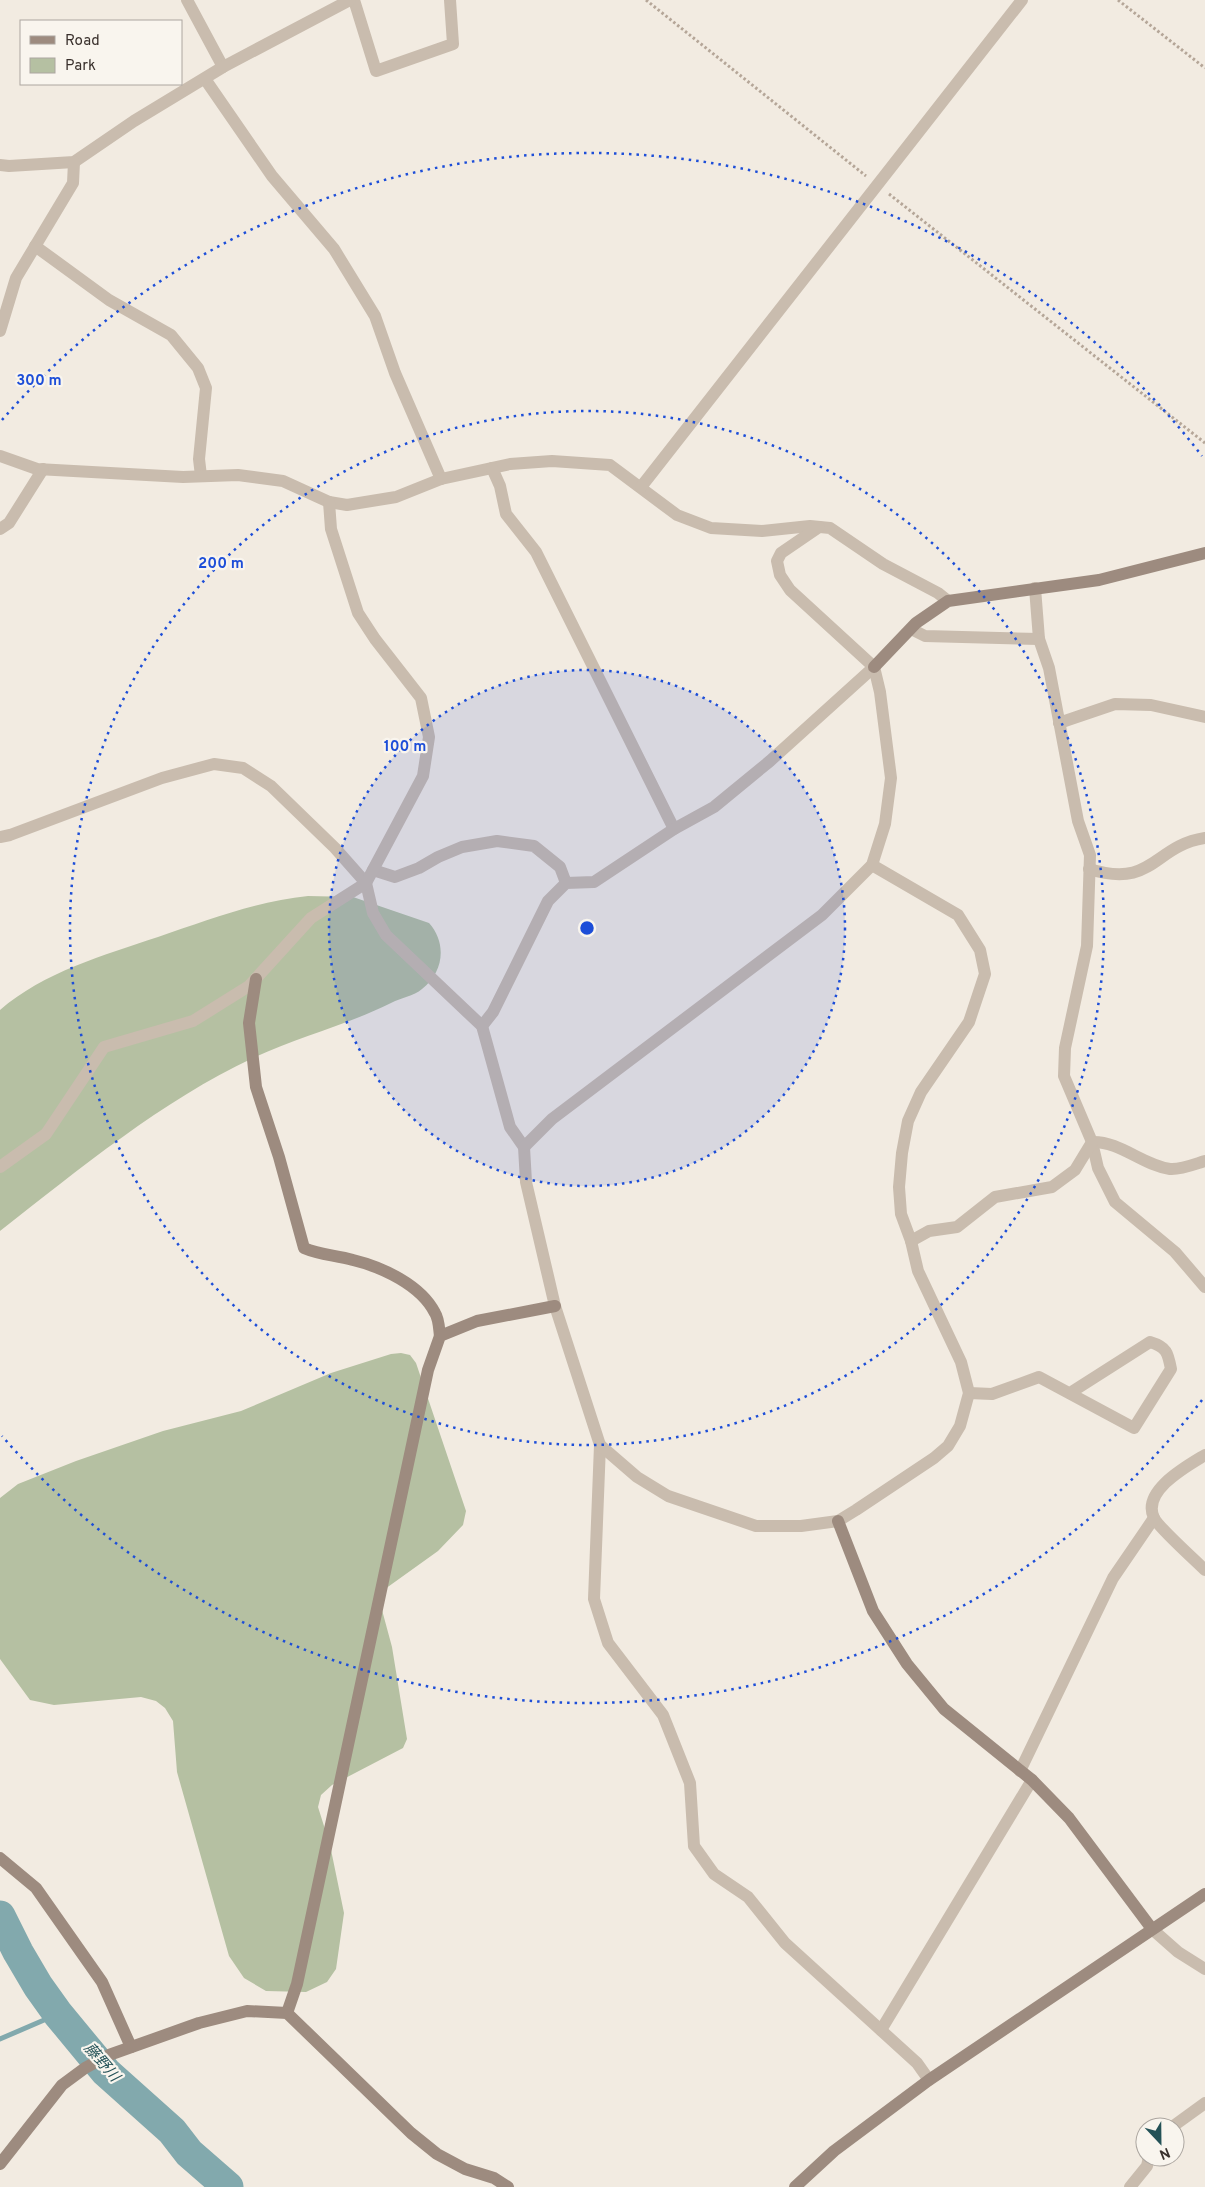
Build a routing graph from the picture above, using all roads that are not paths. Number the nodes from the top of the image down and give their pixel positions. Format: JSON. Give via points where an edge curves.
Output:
{"nodes":[{"id":1,"x":186,"y":0,"type":"edge"},
{"id":2,"x":352,"y":0,"type":"edge"},
{"id":3,"x":450,"y":0,"type":"edge"},
{"id":4,"x":1022,"y":0,"type":"edge"},
{"id":5,"x":223,"y":67,"type":"junction"},
{"id":6,"x":205,"y":79,"type":"junction"},
{"id":7,"x":74,"y":162,"type":"junction"},
{"id":8,"x":0,"y":165,"type":"edge"},
{"id":9,"x":35,"y":246,"type":"junction"},
{"id":10,"x":0,"y":331,"type":"edge"},
{"id":11,"x":0,"y":456,"type":"edge"},
{"id":12,"x":492,"y":468,"type":"junction"},
{"id":13,"x":43,"y":470,"type":"junction"},
{"id":14,"x":201,"y":476,"type":"junction"},
{"id":15,"x":441,"y":479,"type":"junction"},
{"id":16,"x":642,"y":486,"type":"junction"},
{"id":17,"x":329,"y":502,"type":"junction"},
{"id":18,"x":819,"y":527,"type":"junction"},
{"id":19,"x":0,"y":529,"type":"edge"},
{"id":20,"x":1205,"y":553,"type":"edge"},
{"id":21,"x":1035,"y":588,"type":"junction"},
{"id":22,"x":948,"y":601,"type":"junction"},
{"id":23,"x":911,"y":629,"type":"junction"},
{"id":24,"x":1039,"y":640,"type":"junction"},
{"id":25,"x":874,"y":667,"type":"junction"},
{"id":26,"x":1205,"y":717,"type":"edge"},
{"id":27,"x":1059,"y":723,"type":"junction"},
{"id":28,"x":674,"y":829,"type":"junction"},
{"id":29,"x":0,"y":837,"type":"edge"},
{"id":30,"x":1205,"y":838,"type":"edge"},
{"id":31,"x":872,"y":865,"type":"junction"},
{"id":32,"x":1089,"y":869,"type":"junction"},
{"id":33,"x":373,"y":870,"type":"junction"},
{"id":34,"x":566,"y":882,"type":"junction"},
{"id":35,"x":366,"y":883,"type":"junction"},
{"id":36,"x":256,"y":979,"type":"junction"},
{"id":37,"x":482,"y":1026,"type":"junction"},
{"id":38,"x":1092,"y":1142,"type":"junction"},
{"id":39,"x":524,"y":1147,"type":"junction"},
{"id":40,"x":1205,"y":1162,"type":"edge"},
{"id":41,"x":0,"y":1167,"type":"edge"},
{"id":42,"x":911,"y":1241,"type":"junction"},
{"id":43,"x":1205,"y":1287,"type":"edge"},
{"id":44,"x":555,"y":1306,"type":"junction"},
{"id":45,"x":440,"y":1336,"type":"junction"},
{"id":46,"x":969,"y":1393,"type":"junction"},
{"id":47,"x":1070,"y":1393,"type":"junction"},
{"id":48,"x":600,"y":1445,"type":"junction"},
{"id":49,"x":1205,"y":1455,"type":"edge"},
{"id":50,"x":1154,"y":1518,"type":"junction"},
{"id":51,"x":838,"y":1521,"type":"junction"},
{"id":52,"x":1205,"y":1570,"type":"edge"},
{"id":53,"x":1020,"y":1771,"type":"junction"},
{"id":54,"x":1032,"y":1780,"type":"junction"},
{"id":55,"x":0,"y":1858,"type":"edge"},
{"id":56,"x":1205,"y":1894,"type":"edge"},
{"id":57,"x":1152,"y":1929,"type":"junction"},
{"id":58,"x":1205,"y":1969,"type":"edge"},
{"id":59,"x":287,"y":2013,"type":"junction"},
{"id":60,"x":881,"y":2030,"type":"junction"},
{"id":61,"x":131,"y":2047,"type":"junction"},
{"id":62,"x":929,"y":2080,"type":"junction"},
{"id":63,"x":1205,"y":2103,"type":"edge"},
{"id":64,"x":1185,"y":2118,"type":"edge"},
{"id":65,"x":0,"y":2164,"type":"edge"},
{"id":66,"x":1146,"y":2167,"type":"edge"},
{"id":67,"x":508,"y":2187,"type":"edge"},
{"id":68,"x":795,"y":2187,"type":"edge"},
{"id":69,"x":1130,"y":2187,"type":"edge"}],
"edges":[{"from":1,"to":5,"type":"street"},
{"from":2,"to":3,"type":"street","via":[[376,71],[453,44]]},
{"from":2,"to":5,"type":"street"},
{"from":4,"to":16,"type":"street"},
{"from":5,"to":6,"type":"street"},
{"from":6,"to":7,"type":"street","via":[[134,121]]},
{"from":6,"to":15,"type":"street","via":[[272,176],[334,249],[375,316],[395,373]]},
{"from":7,"to":8,"type":"street"},
{"from":7,"to":9,"type":"street","via":[[73,183]]},
{"from":9,"to":10,"type":"street","via":[[16,278]]},
{"from":9,"to":14,"type":"street","via":[[109,300],[171,335],[198,368],[206,388],[199,459]]},
{"from":11,"to":13,"type":"street"},
{"from":12,"to":15,"type":"street"},
{"from":12,"to":16,"type":"street","via":[[552,461],[610,465]]},
{"from":12,"to":28,"type":"street","via":[[506,514],[536,552]]},
{"from":13,"to":14,"type":"street"},
{"from":13,"to":19,"type":"street","via":[[9,523]]},
{"from":14,"to":17,"type":"street","via":[[238,475],[283,481]]},
{"from":15,"to":17,"type":"street","via":[[396,497],[347,505]]},
{"from":16,"to":18,"type":"street","via":[[677,515],[712,528],[762,531]]},
{"from":17,"to":33,"type":"street","via":[[331,529],[358,613],[421,698],[429,737],[423,776]]},
{"from":18,"to":22,"type":"street","via":[[830,528],[883,564]]},
{"from":18,"to":25,"type":"street","via":[[781,553],[777,561],[780,574],[790,590]]},
{"from":20,"to":21,"type":"street","via":[[1099,580]]},
{"from":21,"to":22,"type":"street"},
{"from":21,"to":24,"type":"street"},
{"from":22,"to":23,"type":"street"},
{"from":23,"to":24,"type":"street","via":[[925,636]]},
{"from":23,"to":25,"type":"street"},
{"from":24,"to":27,"type":"street","via":[[1049,668]]},
{"from":25,"to":28,"type":"street","via":[[714,807]]},
{"from":25,"to":31,"type":"street","via":[[892,778],[885,824]]},
{"from":26,"to":27,"type":"street","via":[[1152,705],[1116,704]]},
{"from":27,"to":32,"type":"street","via":[[1078,821],[1090,855]]},
{"from":28,"to":34,"type":"street","via":[[594,882]]},
{"from":29,"to":35,"type":"street","via":[[162,778],[214,764],[243,768],[271,786]]},
{"from":30,"to":32,"type":"street","via":[[1190,840],[1136,873],[1110,875]]},
{"from":31,"to":39,"type":"street","via":[[822,915],[552,1119]]},
{"from":31,"to":42,"type":"street","via":[[958,915],[980,950],[985,974],[969,1022],[921,1092],[908,1121],[899,1187],[901,1214]]},
{"from":32,"to":38,"type":"street","via":[[1087,946],[1065,1048],[1064,1076]]},
{"from":33,"to":34,"type":"street","via":[[396,877],[462,847],[497,841],[534,846],[560,867]]},
{"from":33,"to":35,"type":"street"},
{"from":34,"to":37,"type":"street","via":[[548,901],[494,1012]]},
{"from":35,"to":36,"type":"street","via":[[311,918]]},
{"from":35,"to":37,"type":"street","via":[[373,913],[386,935]]},
{"from":36,"to":41,"type":"street","via":[[193,1021],[104,1048],[46,1134]]},
{"from":36,"to":45,"type":"street","via":[[249,1023],[256,1086],[304,1248],[386,1272],[419,1292],[436,1314]]},
{"from":37,"to":39,"type":"street","via":[[510,1127]]},
{"from":38,"to":40,"type":"street","via":[[1105,1141],[1171,1169]]},
{"from":38,"to":42,"type":"street","via":[[1075,1170],[1052,1187],[994,1197],[958,1226],[929,1231]]},
{"from":38,"to":43,"type":"street","via":[[1098,1168],[1115,1202],[1175,1252]]},
{"from":39,"to":44,"type":"street","via":[[526,1182]]},
{"from":42,"to":46,"type":"street","via":[[918,1271],[961,1362]]},
{"from":44,"to":45,"type":"street","via":[[477,1322]]},
{"from":44,"to":48,"type":"street"},
{"from":45,"to":59,"type":"street","via":[[428,1370],[297,1984]]},
{"from":46,"to":47,"type":"street","via":[[992,1394],[1039,1377]]},
{"from":46,"to":51,"type":"street","via":[[960,1426],[948,1446]]},
{"from":47,"to":47,"type":"street","via":[[1134,1428],[1171,1369],[1169,1356],[1162,1346],[1150,1342]]},
{"from":48,"to":51,"type":"street","via":[[637,1477],[668,1496],[756,1526],[801,1526]]},
{"from":48,"to":60,"type":"street","via":[[594,1598],[608,1643],[663,1715],[690,1783],[694,1846],[714,1874],[748,1897],[785,1943]]},
{"from":49,"to":50,"type":"street","via":[[1160,1488],[1152,1503]]},
{"from":50,"to":52,"type":"street"},
{"from":50,"to":53,"type":"street","via":[[1113,1578]]},
{"from":51,"to":53,"type":"street","via":[[873,1611],[907,1664],[944,1709]]},
{"from":53,"to":54,"type":"street"},
{"from":54,"to":57,"type":"street","via":[[1070,1818]]},
{"from":54,"to":60,"type":"street"},
{"from":55,"to":61,"type":"street","via":[[36,1888],[102,1982]]},
{"from":56,"to":57,"type":"street"},
{"from":57,"to":58,"type":"street","via":[[1178,1952]]},
{"from":57,"to":62,"type":"street"},
{"from":59,"to":61,"type":"street","via":[[247,2011],[198,2023]]},
{"from":59,"to":67,"type":"street","via":[[417,2139],[437,2154]]},
{"from":60,"to":62,"type":"street","via":[[917,2063]]},
{"from":61,"to":65,"type":"street","via":[[85,2068],[62,2085]]},
{"from":62,"to":68,"type":"street","via":[[834,2151]]},
{"from":63,"to":64,"type":"street"},
{"from":66,"to":69,"type":"street"}]}
